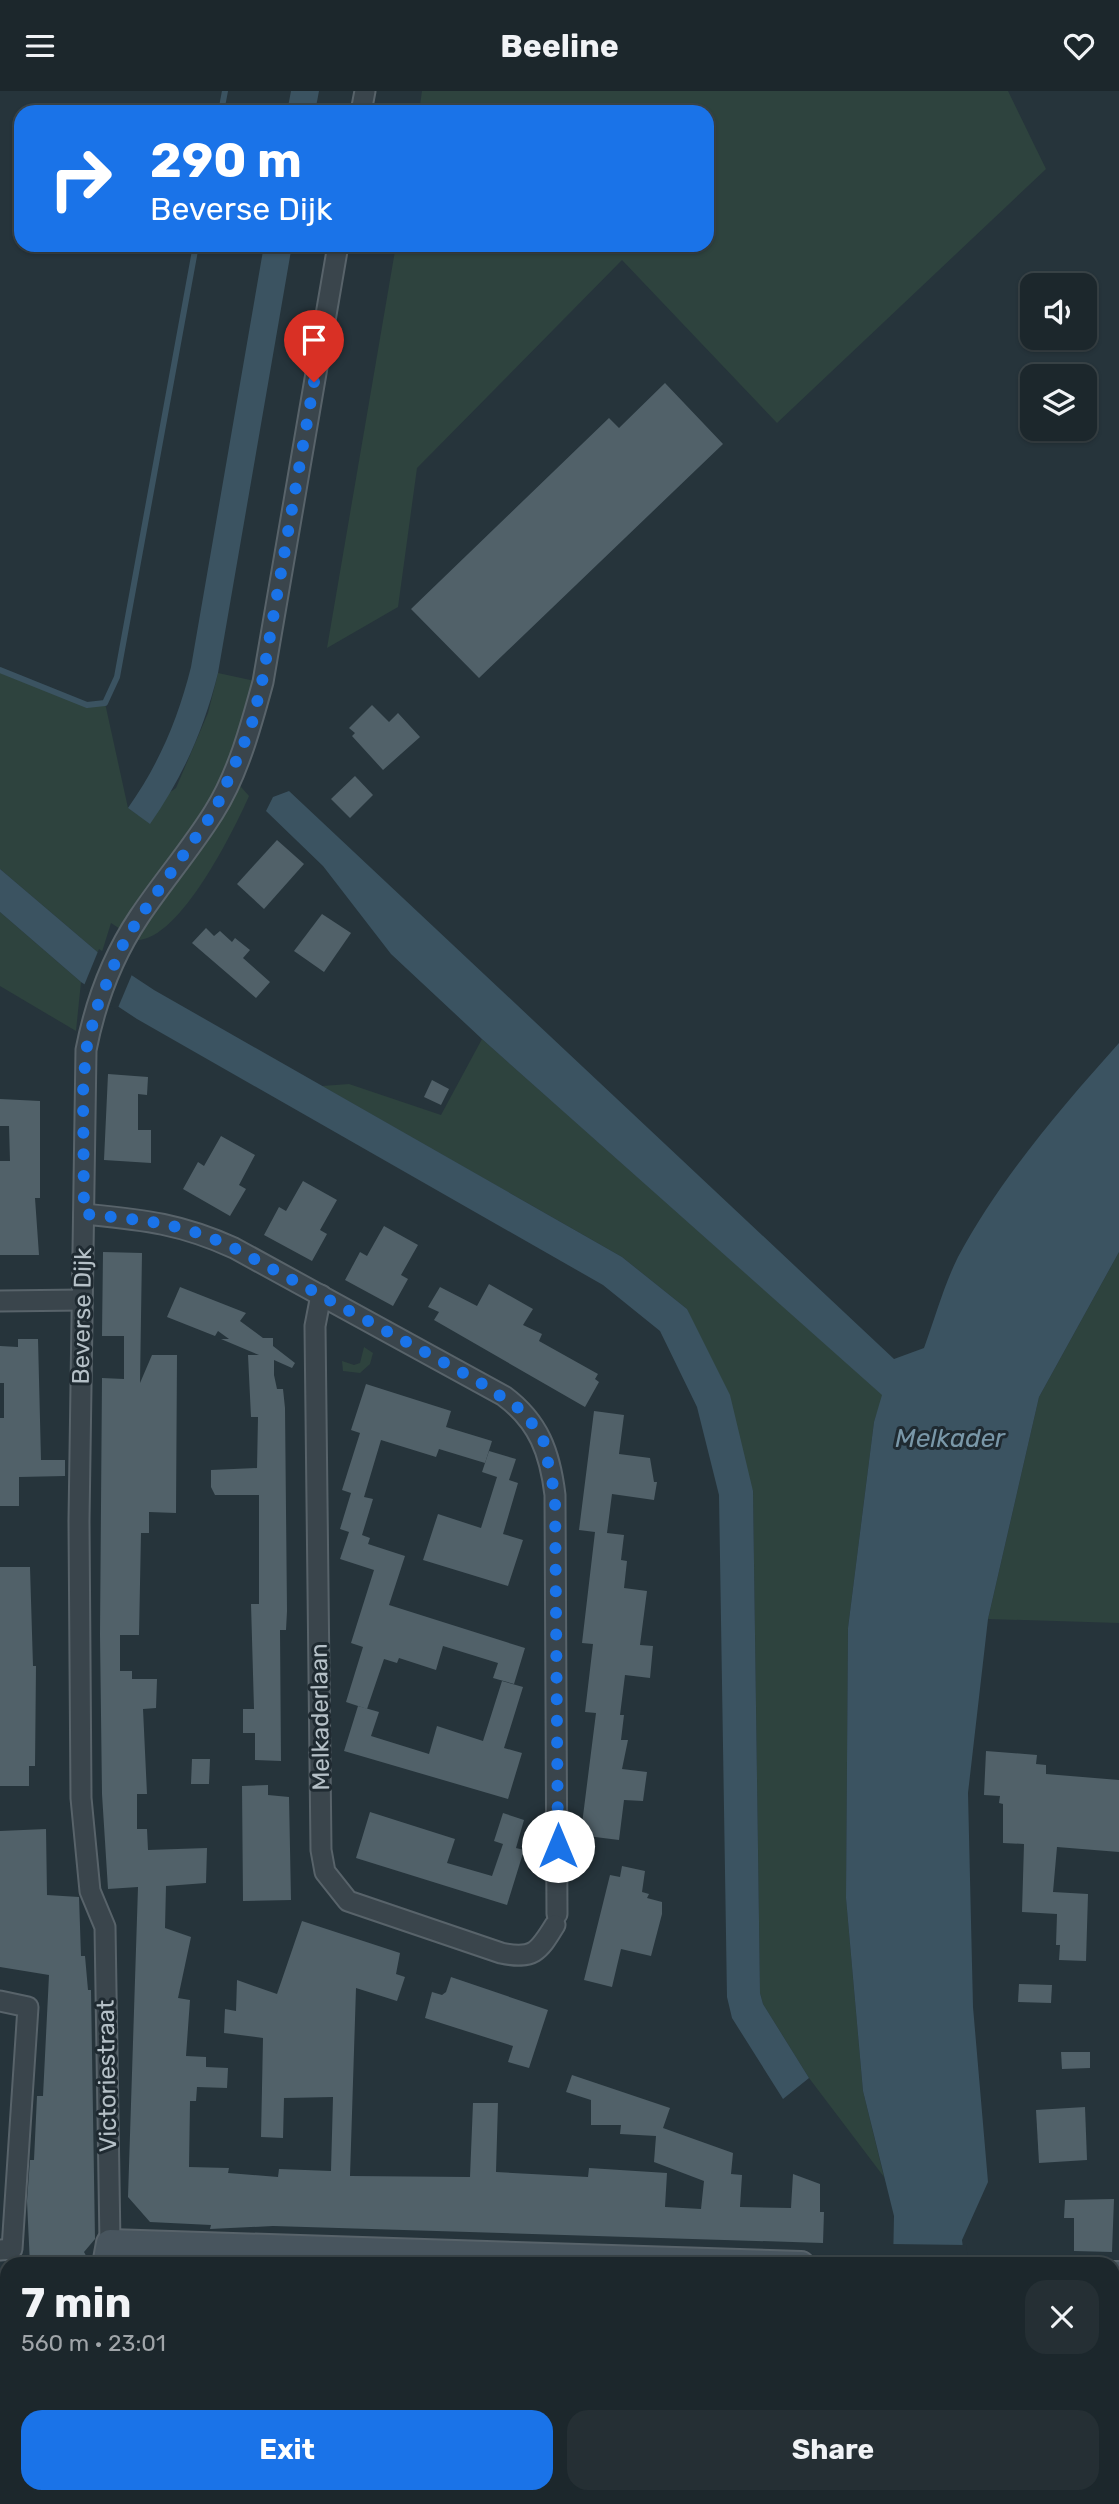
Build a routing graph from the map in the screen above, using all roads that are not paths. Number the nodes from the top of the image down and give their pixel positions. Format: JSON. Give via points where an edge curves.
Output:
{"nodes":[{"id":1,"x":337,"y":252,"type":"edge"},
{"id":2,"x":84,"y":1214,"type":"junction"},
{"id":3,"x":321,"y":1295,"type":"junction"},
{"id":4,"x":82,"y":1300,"type":"junction"},
{"id":5,"x":0,"y":1301,"type":"edge"},
{"id":6,"x":90,"y":1891,"type":"joint"},
{"id":7,"x":0,"y":2001,"type":"edge"},
{"id":8,"x":0,"y":2250,"type":"edge"},
{"id":9,"x":108,"y":2254,"type":"edge"},
{"id":10,"x":297,"y":2257,"type":"edge"}],
"edges":[{"from":1,"to":2,"type":"street","name":"Beverse Dijk","via":[[251,727],[215,810],[121,948],[97,1007],[86,1050],[83,1092]]},
{"from":2,"to":3,"type":"street","name":"Melkaderlaan","via":[[152,1220],[196,1230]]},
{"from":2,"to":4,"type":"street","name":"Beverse Dijk"},
{"from":3,"to":3,"type":"street","name":"Melkaderlaan","via":[[504,1396],[523,1411],[543,1439],[555,1495],[556,1920],[540,1949],[531,1954],[501,1953],[348,1901],[326,1872],[321,1850],[315,1326]]},
{"from":4,"to":5,"type":"street"},
{"from":4,"to":6,"type":"street","name":"Beverse Dijk","via":[[81,1798]]},
{"from":6,"to":9,"type":"street","name":"Victoriestraat","via":[[105,1927]]},
{"from":7,"to":8,"type":"street","via":[[28,2007],[12,2249]]},
{"from":9,"to":10,"type":"main road"}]}
